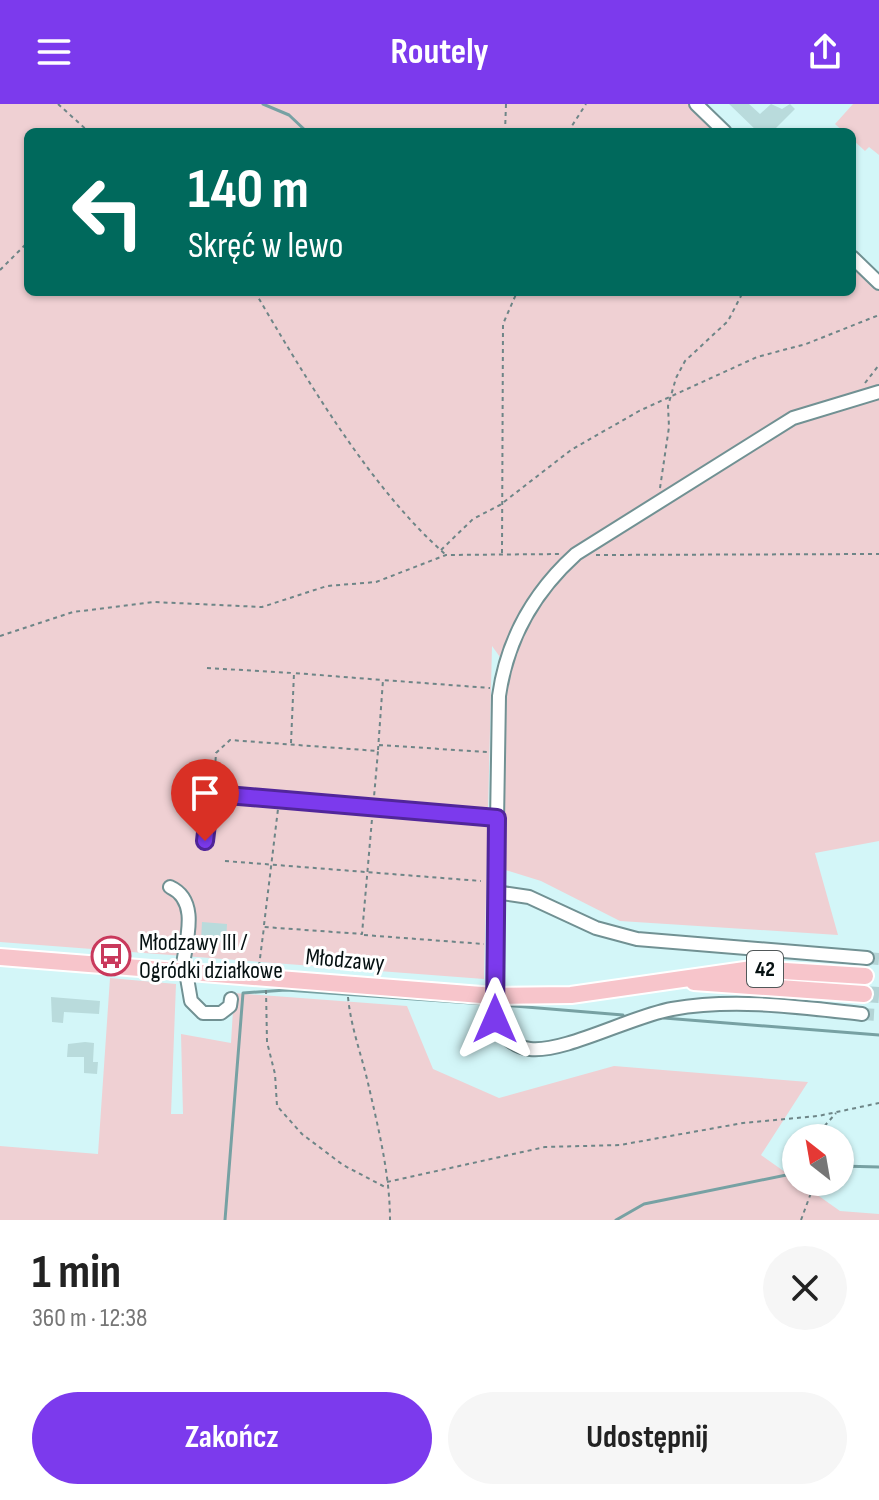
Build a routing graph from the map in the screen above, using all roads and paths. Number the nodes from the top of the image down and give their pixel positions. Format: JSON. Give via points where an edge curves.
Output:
{"nodes":[{"id":1,"x":58,"y":104,"type":"edge"},
{"id":2,"x":506,"y":104,"type":"edge"},
{"id":3,"x":586,"y":104,"type":"edge"},
{"id":4,"x":696,"y":104,"type":"edge"},
{"id":5,"x":85,"y":128,"type":"edge"},
{"id":6,"x":505,"y":128,"type":"edge"},
{"id":7,"x":571,"y":128,"type":"edge"},
{"id":8,"x":721,"y":128,"type":"edge"},
{"id":9,"x":24,"y":246,"type":"edge"},
{"id":10,"x":856,"y":261,"type":"edge"},
{"id":11,"x":0,"y":270,"type":"edge"},
{"id":12,"x":879,"y":283,"type":"edge"},
{"id":13,"x":257,"y":296,"type":"edge"},
{"id":14,"x":515,"y":296,"type":"edge"},
{"id":15,"x":741,"y":296,"type":"edge"},
{"id":16,"x":879,"y":315,"type":"edge"},
{"id":17,"x":879,"y":365,"type":"edge"},
{"id":18,"x":879,"y":392,"type":"edge"},
{"id":19,"x":865,"y":396,"type":"junction"},
{"id":20,"x":670,"y":397,"type":"junction"},
{"id":21,"x":664,"y":497,"type":"junction"},
{"id":22,"x":500,"y":505,"type":"junction"},
{"id":23,"x":441,"y":550,"type":"junction"},
{"id":24,"x":502,"y":554,"type":"junction"},
{"id":25,"x":576,"y":554,"type":"junction"},
{"id":26,"x":879,"y":554,"type":"edge"},
{"id":27,"x":446,"y":555,"type":"junction"},
{"id":28,"x":0,"y":636,"type":"edge"},
{"id":29,"x":207,"y":668,"type":"dead end"},
{"id":30,"x":294,"y":673,"type":"junction"},
{"id":31,"x":383,"y":680,"type":"junction"},
{"id":32,"x":491,"y":688,"type":"dead end"},
{"id":33,"x":291,"y":745,"type":"junction"},
{"id":34,"x":378,"y":745,"type":"junction"},
{"id":35,"x":378,"y":751,"type":"junction"},
{"id":36,"x":487,"y":752,"type":"dead end"},
{"id":37,"x":213,"y":794,"type":"junction"},
{"id":38,"x":279,"y":799,"type":"junction"},
{"id":39,"x":373,"y":807,"type":"junction"},
{"id":40,"x":497,"y":818,"type":"junction"},
{"id":41,"x":205,"y":841,"type":"dead end"},
{"id":42,"x":225,"y":861,"type":"dead end"},
{"id":43,"x":272,"y":864,"type":"junction"},
{"id":44,"x":368,"y":872,"type":"junction"},
{"id":45,"x":481,"y":881,"type":"dead end"},
{"id":46,"x":170,"y":887,"type":"dead end"},
{"id":47,"x":495,"y":892,"type":"junction"},
{"id":48,"x":264,"y":927,"type":"junction"},
{"id":49,"x":362,"y":934,"type":"junction"},
{"id":50,"x":484,"y":944,"type":"dead end"},
{"id":51,"x":0,"y":957,"type":"edge"},
{"id":52,"x":867,"y":958,"type":"tunnel mouth"},
{"id":53,"x":184,"y":971,"type":"junction"},
{"id":54,"x":865,"y":976,"type":"tunnel mouth"},
{"id":55,"x":664,"y":981,"type":"junction"},
{"id":56,"x":258,"y":982,"type":"junction"},
{"id":57,"x":347,"y":984,"type":"junction"},
{"id":58,"x":864,"y":994,"type":"tunnel mouth"},
{"id":59,"x":494,"y":996,"type":"junction"},
{"id":60,"x":231,"y":999,"type":"dead end"},
{"id":61,"x":862,"y":1014,"type":"tunnel mouth"},
{"id":62,"x":879,"y":1103,"type":"edge"},
{"id":63,"x":837,"y":1113,"type":"junction"},
{"id":64,"x":827,"y":1124,"type":"edge"},
{"id":65,"x":387,"y":1182,"type":"junction"},
{"id":66,"x":385,"y":1187,"type":"dead end"},
{"id":67,"x":810,"y":1196,"type":"edge"},
{"id":68,"x":390,"y":1220,"type":"edge"},
{"id":69,"x":801,"y":1220,"type":"edge"}],
"edges":[{"from":1,"to":5,"type":"path"},
{"from":2,"to":6,"type":"path"},
{"from":3,"to":7,"type":"path"},
{"from":4,"to":8,"type":"street"},
{"from":9,"to":11,"type":"path"},
{"from":10,"to":12,"type":"street"},
{"from":13,"to":23,"type":"path","via":[[325,405],[413,523]]},
{"from":14,"to":22,"type":"path","via":[[503,324]]},
{"from":15,"to":20,"type":"path","via":[[728,321],[685,361]]},
{"from":16,"to":20,"type":"path","via":[[757,357]]},
{"from":17,"to":19,"type":"path","via":[[865,384]]},
{"from":18,"to":19,"type":"street"},
{"from":19,"to":21,"type":"street","via":[[793,418]]},
{"from":20,"to":21,"type":"path","via":[[660,484]]},
{"from":20,"to":22,"type":"path","via":[[571,450]]},
{"from":21,"to":25,"type":"street"},
{"from":22,"to":23,"type":"path","via":[[473,519]]},
{"from":22,"to":24,"type":"path"},
{"from":23,"to":27,"type":"path"},
{"from":24,"to":25,"type":"path"},
{"from":24,"to":27,"type":"path"},
{"from":25,"to":26,"type":"path"},
{"from":25,"to":40,"type":"street","via":[[549,579],[504,660]]},
{"from":27,"to":28,"type":"path","via":[[376,582],[327,586],[262,607],[154,602],[73,612]]},
{"from":29,"to":30,"type":"path"},
{"from":30,"to":31,"type":"path"},
{"from":30,"to":33,"type":"path"},
{"from":31,"to":32,"type":"path"},
{"from":31,"to":34,"type":"path"},
{"from":33,"to":35,"type":"path"},
{"from":33,"to":37,"type":"path","via":[[230,740],[216,753]]},
{"from":34,"to":35,"type":"path"},
{"from":34,"to":36,"type":"path"},
{"from":35,"to":39,"type":"path"},
{"from":37,"to":38,"type":"street"},
{"from":37,"to":41,"type":"street"},
{"from":38,"to":39,"type":"street"},
{"from":38,"to":43,"type":"path"},
{"from":39,"to":40,"type":"street"},
{"from":39,"to":44,"type":"path"},
{"from":40,"to":47,"type":"street"},
{"from":42,"to":43,"type":"path"},
{"from":43,"to":44,"type":"path"},
{"from":43,"to":48,"type":"path"},
{"from":44,"to":45,"type":"path"},
{"from":44,"to":49,"type":"path"},
{"from":46,"to":53,"type":"street","via":[[189,905]]},
{"from":47,"to":52,"type":"street","via":[[529,897],[596,928],[637,939]]},
{"from":47,"to":59,"type":"street"},
{"from":48,"to":49,"type":"path"},
{"from":48,"to":56,"type":"path"},
{"from":49,"to":50,"type":"path"},
{"from":51,"to":53,"type":"main road","name":"Młodzawy","number":"42"},
{"from":53,"to":56,"type":"main road","name":"Młodzawy","number":"42"},
{"from":53,"to":60,"type":"street","via":[[191,1001],[203,1013],[221,1013]]},
{"from":54,"to":55,"type":"main road","number":"42","via":[[752,969]]},
{"from":55,"to":58,"type":"main road","number":"42"},
{"from":55,"to":59,"type":"main road","number":"42","via":[[571,995]]},
{"from":56,"to":57,"type":"main road","name":"Młodzawy","number":"42"},
{"from":56,"to":66,"type":"path","via":[[266,988],[267,1042],[277,1106],[302,1134],[343,1165]]},
{"from":57,"to":59,"type":"main road","name":"Młodzawy","number":"42"},
{"from":57,"to":65,"type":"path","via":[[351,1029]]},
{"from":59,"to":61,"type":"street","via":[[498,1028],[511,1042],[545,1050],[671,1009],[752,1003]]},
{"from":62,"to":63,"type":"path"},
{"from":63,"to":64,"type":"path"},
{"from":63,"to":65,"type":"path","via":[[620,1145],[545,1147]]},
{"from":65,"to":68,"type":"path"},
{"from":67,"to":69,"type":"path"}]}
